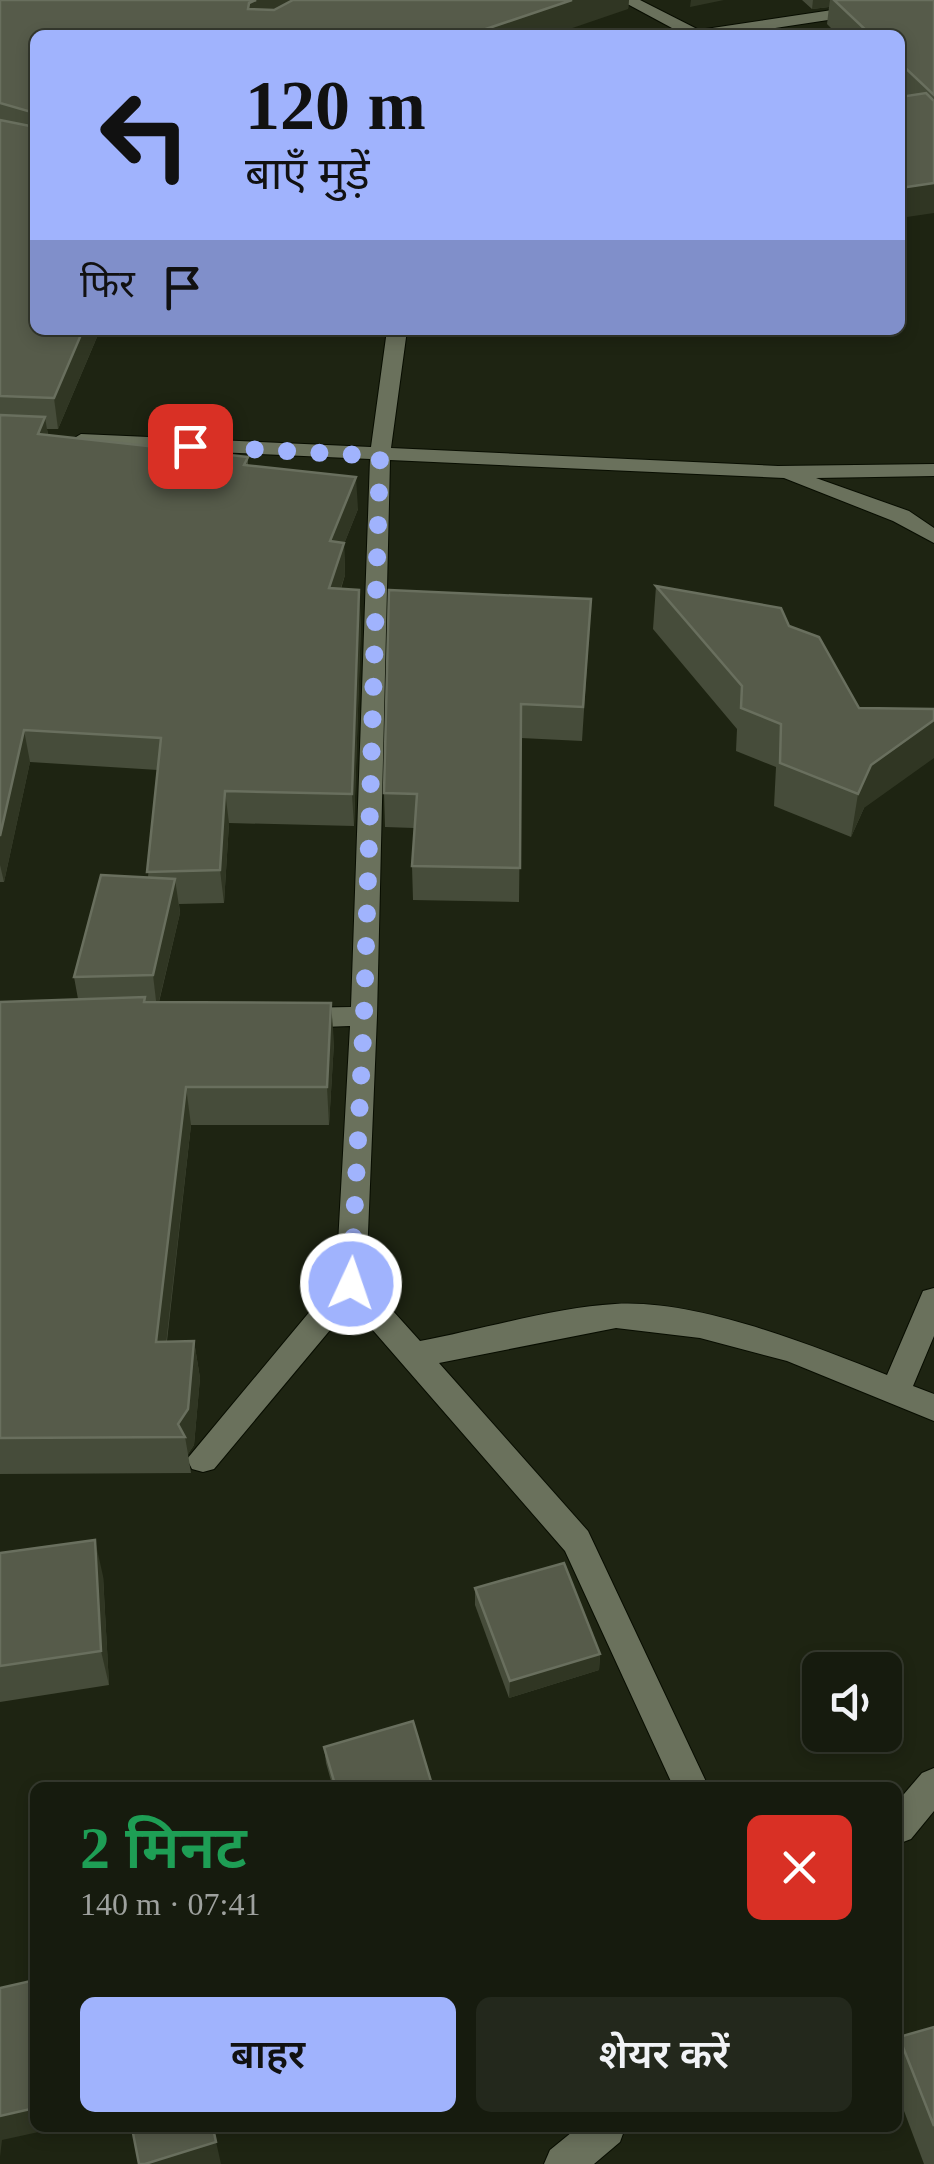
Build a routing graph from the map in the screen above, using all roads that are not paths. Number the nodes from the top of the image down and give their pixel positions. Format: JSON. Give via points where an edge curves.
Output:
{"nodes":[{"id":1,"x":628,"y":0,"type":"edge"},
{"id":2,"x":931,"y":0,"type":"edge"},
{"id":3,"x":687,"y":30,"type":"edge"},
{"id":4,"x":730,"y":30,"type":"edge"},
{"id":5,"x":396,"y":335,"type":"edge"},
{"id":6,"x":57,"y":439,"type":"edge"},
{"id":7,"x":380,"y":456,"type":"junction"},
{"id":8,"x":934,"y":470,"type":"edge"},
{"id":9,"x":778,"y":472,"type":"junction"},
{"id":10,"x":934,"y":536,"type":"edge"},
{"id":11,"x":364,"y":1016,"type":"junction"},
{"id":12,"x":268,"y":1019,"type":"edge"},
{"id":13,"x":351,"y":1284,"type":"junction"},
{"id":14,"x":934,"y":1300,"type":"edge"},
{"id":15,"x":413,"y":1355,"type":"junction"},
{"id":16,"x":895,"y":1392,"type":"junction"},
{"id":17,"x":934,"y":1408,"type":"edge"},
{"id":18,"x":203,"y":1458,"type":"dead end"},
{"id":19,"x":689,"y":1782,"type":"edge"},
{"id":20,"x":934,"y":1785,"type":"edge"},
{"id":21,"x":902,"y":1822,"type":"edge"},
{"id":22,"x":601,"y":2132,"type":"edge"},
{"id":23,"x":564,"y":2164,"type":"edge"}],
"edges":[{"from":1,"to":3,"type":"street"},
{"from":2,"to":4,"type":"street"},
{"from":5,"to":7,"type":"street"},
{"from":6,"to":7,"type":"street"},
{"from":7,"to":9,"type":"street"},
{"from":7,"to":11,"type":"street"},
{"from":8,"to":9,"type":"street"},
{"from":9,"to":10,"type":"street","via":[[901,516]]},
{"from":11,"to":12,"type":"street"},
{"from":11,"to":13,"type":"street"},
{"from":13,"to":15,"type":"street"},
{"from":13,"to":18,"type":"street"},
{"from":14,"to":16,"type":"street"},
{"from":15,"to":16,"type":"street","via":[[616,1316],[700,1326],[792,1350]]},
{"from":15,"to":19,"type":"street","via":[[577,1541]]},
{"from":16,"to":17,"type":"street"},
{"from":20,"to":21,"type":"street"},
{"from":22,"to":23,"type":"street"}]}
